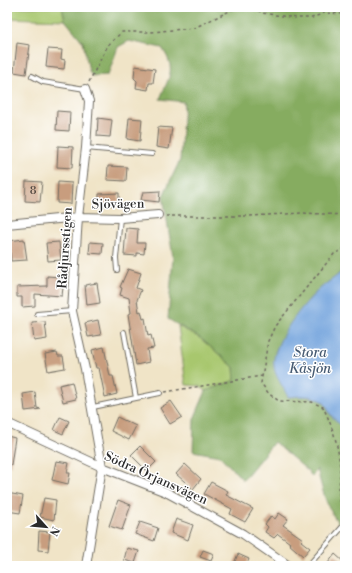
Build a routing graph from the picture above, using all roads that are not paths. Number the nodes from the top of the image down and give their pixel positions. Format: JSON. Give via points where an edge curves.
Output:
{"nodes":[{"id":1,"x":32,"y":76,"type":"dead end"},
{"id":2,"x":85,"y":89,"type":"joint"},
{"id":3,"x":86,"y":148,"type":"junction"},
{"id":4,"x":152,"y":154,"type":"dead end"},
{"id":5,"x":158,"y":216,"type":"road end"},
{"id":6,"x":78,"y":217,"type":"junction"},
{"id":7,"x":120,"y":218,"type":"junction"},
{"id":8,"x":7,"y":224,"type":"edge"},
{"id":9,"x":117,"y":270,"type":"dead end"},
{"id":10,"x":72,"y":312,"type":"junction"},
{"id":11,"x":37,"y":314,"type":"dead end"},
{"id":12,"x":124,"y":332,"type":"dead end"},
{"id":13,"x":160,"y":393,"type":"road end"},
{"id":14,"x":136,"y":398,"type":"junction"},
{"id":15,"x":93,"y":407,"type":"junction"},
{"id":16,"x":7,"y":423,"type":"edge"},
{"id":17,"x":102,"y":467,"type":"junction"},
{"id":18,"x":345,"y":524,"type":"edge"},
{"id":19,"x":86,"y":566,"type":"edge"},
{"id":20,"x":289,"y":566,"type":"edge"},
{"id":21,"x":308,"y":566,"type":"edge"}],
"edges":[{"from":1,"to":2,"type":"lane","via":[[43,82]]},
{"from":2,"to":3,"type":"street","name":"Rådjursstigen","via":[[89,101]]},
{"from":3,"to":4,"type":"lane"},
{"from":3,"to":6,"type":"street","name":"Rådjursstigen"},
{"from":5,"to":7,"type":"street","name":"Sjövägen"},
{"from":6,"to":7,"type":"street","name":"Sjövägen"},
{"from":6,"to":8,"type":"street","name":"Sjövägen"},
{"from":6,"to":10,"type":"street","name":"Rådjursstigen"},
{"from":7,"to":9,"type":"lane"},
{"from":10,"to":11,"type":"lane"},
{"from":10,"to":15,"type":"street","name":"Rådjursstigen"},
{"from":12,"to":14,"type":"lane"},
{"from":13,"to":14,"type":"lane"},
{"from":14,"to":15,"type":"lane"},
{"from":15,"to":17,"type":"street","name":"Rådjursstigen"},
{"from":16,"to":17,"type":"street","name":"Södra Örjansvägen"},
{"from":17,"to":19,"type":"street","name":"Rådjursstigen"},
{"from":17,"to":20,"type":"street","name":"Södra Örjansvägen","via":[[166,492],[205,512],[243,534]]},
{"from":18,"to":21,"type":"lane"}]}
